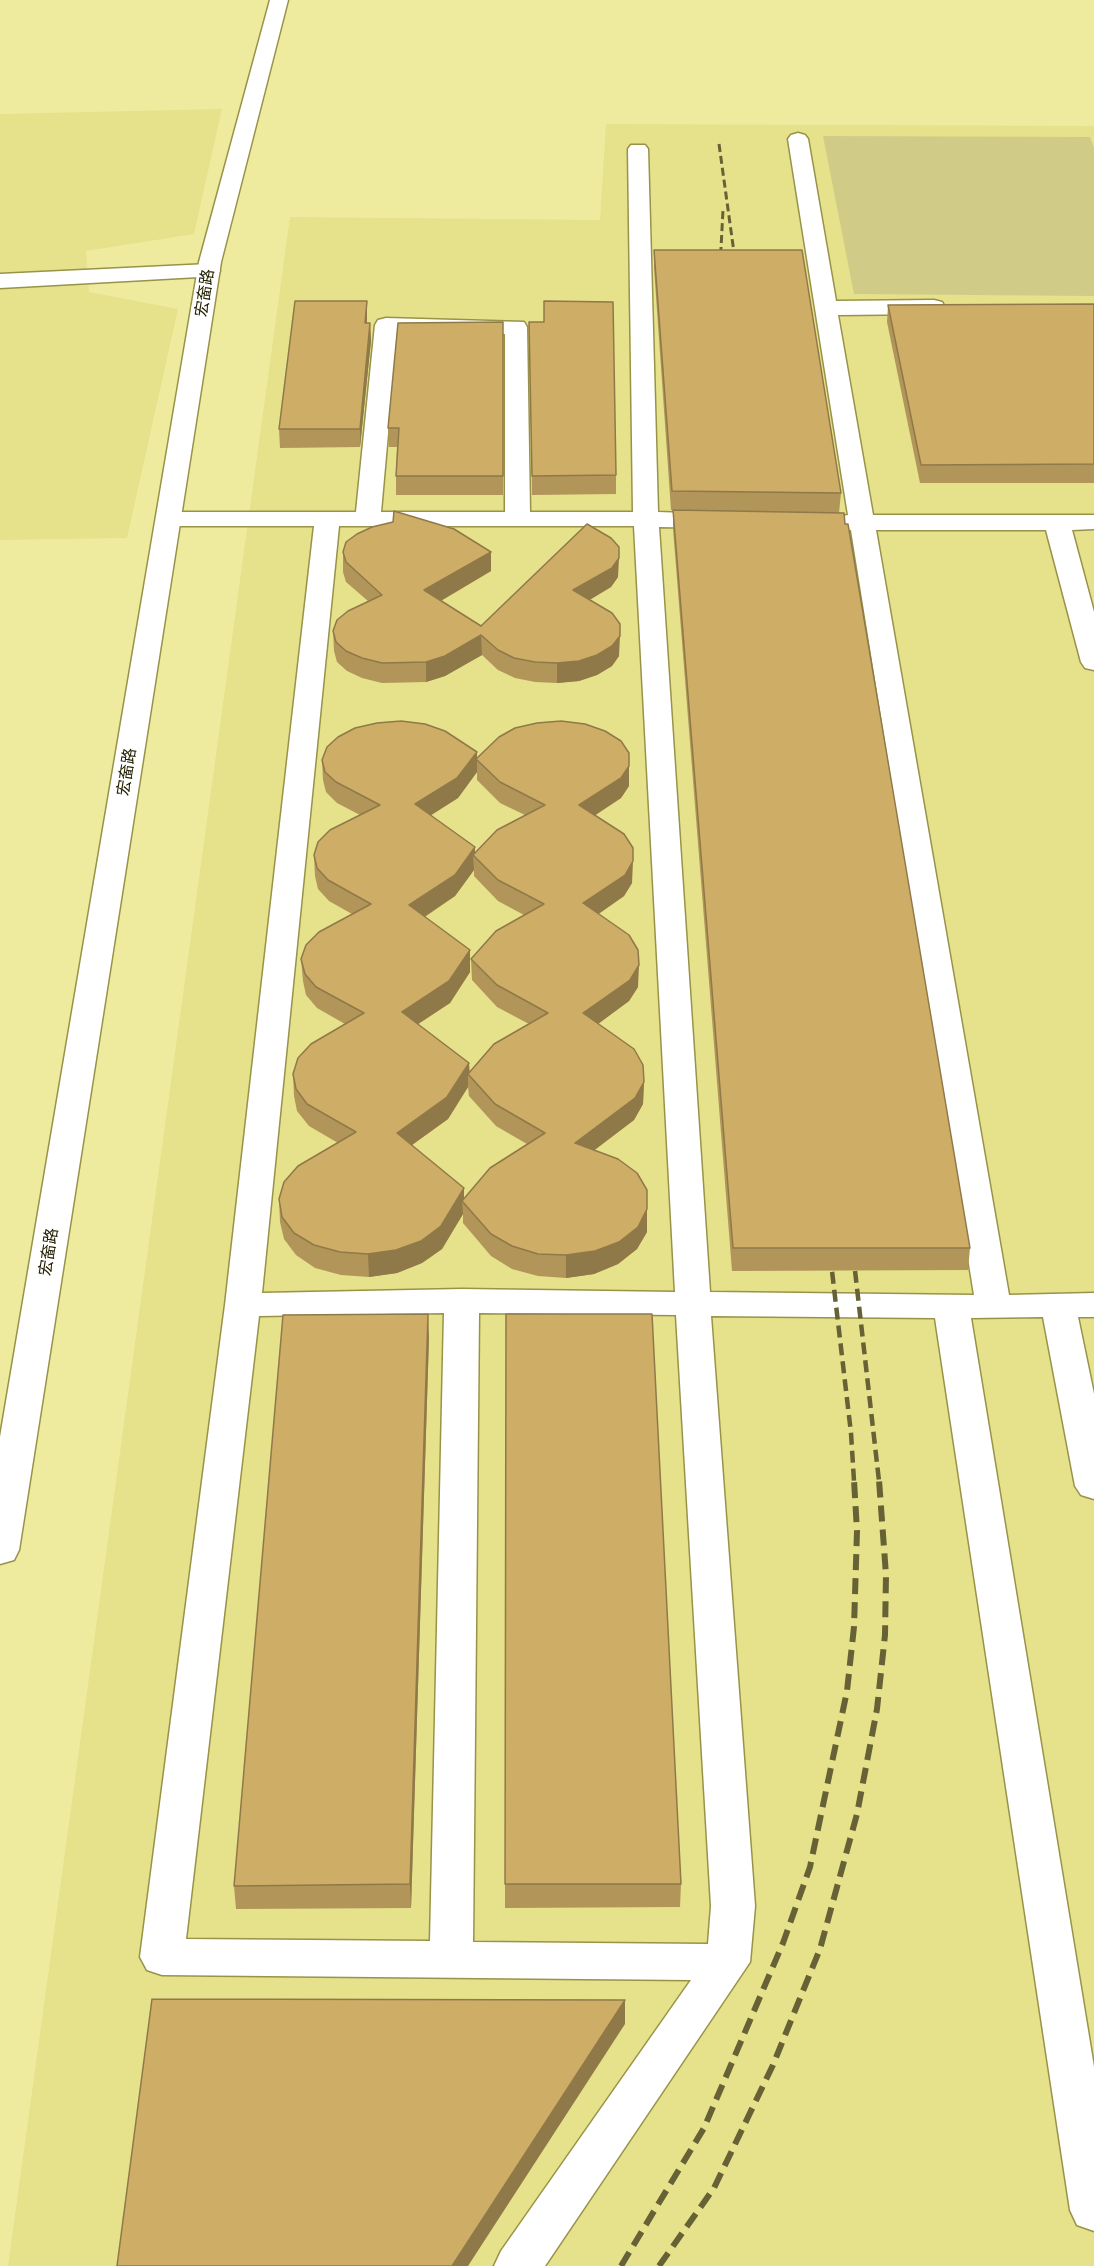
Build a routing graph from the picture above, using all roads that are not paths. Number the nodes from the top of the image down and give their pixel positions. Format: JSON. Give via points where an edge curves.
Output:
{"nodes":[{"id":1,"x":279,"y":0,"type":"edge"},
{"id":2,"x":798,"y":139,"type":"dead end"},
{"id":3,"x":638,"y":149,"type":"dead end"},
{"id":4,"x":209,"y":271,"type":"junction"},
{"id":5,"x":0,"y":281,"type":"edge"},
{"id":6,"x":955,"y":307,"type":"edge"},
{"id":7,"x":828,"y":308,"type":"junction"},
{"id":8,"x":168,"y":519,"type":"junction"},
{"id":9,"x":327,"y":519,"type":"junction"},
{"id":10,"x":368,"y":519,"type":"junction"},
{"id":11,"x":518,"y":519,"type":"junction"},
{"id":12,"x":646,"y":519,"type":"junction"},
{"id":13,"x":746,"y":522,"type":"edge"},
{"id":14,"x":1057,"y":522,"type":"junction"},
{"id":15,"x":1094,"y":522,"type":"edge"},
{"id":16,"x":814,"y":523,"type":"edge"},
{"id":17,"x":861,"y":523,"type":"junction"},
{"id":18,"x":1094,"y":662,"type":"edge"},
{"id":19,"x":462,"y":1301,"type":"junction"},
{"id":20,"x":693,"y":1304,"type":"junction"},
{"id":21,"x":243,"y":1305,"type":"junction"},
{"id":22,"x":1058,"y":1305,"type":"junction"},
{"id":23,"x":1094,"y":1305,"type":"edge"},
{"id":24,"x":993,"y":1306,"type":"junction"},
{"id":25,"x":951,"y":1307,"type":"junction"},
{"id":26,"x":1094,"y":1486,"type":"edge"},
{"id":27,"x":0,"y":1550,"type":"edge"},
{"id":28,"x":451,"y":1960,"type":"junction"},
{"id":29,"x":728,"y":1962,"type":"junction"},
{"id":30,"x":1094,"y":2210,"type":"edge"},
{"id":31,"x":518,"y":2266,"type":"edge"}],
"edges":[{"from":1,"to":4,"type":"street","name":"宏奤路"},
{"from":2,"to":7,"type":"street"},
{"from":3,"to":12,"type":"street"},
{"from":4,"to":5,"type":"street"},
{"from":4,"to":8,"type":"street","name":"宏奤路"},
{"from":6,"to":7,"type":"street"},
{"from":7,"to":17,"type":"street"},
{"from":8,"to":9,"type":"street"},
{"from":8,"to":27,"type":"street","name":"宏奤路"},
{"from":9,"to":10,"type":"street"},
{"from":9,"to":21,"type":"street"},
{"from":10,"to":11,"type":"street"},
{"from":10,"to":11,"type":"street","via":[[386,325],[516,327]]},
{"from":11,"to":12,"type":"street"},
{"from":12,"to":13,"type":"street"},
{"from":12,"to":20,"type":"street"},
{"from":14,"to":15,"type":"street"},
{"from":14,"to":17,"type":"street"},
{"from":14,"to":18,"type":"street"},
{"from":16,"to":17,"type":"street"},
{"from":17,"to":24,"type":"street"},
{"from":19,"to":20,"type":"street"},
{"from":19,"to":21,"type":"street"},
{"from":19,"to":28,"type":"street"},
{"from":20,"to":25,"type":"street"},
{"from":20,"to":29,"type":"street","via":[[733,1906]]},
{"from":21,"to":28,"type":"street","via":[[162,1957]]},
{"from":22,"to":23,"type":"street"},
{"from":22,"to":24,"type":"street"},
{"from":22,"to":26,"type":"street"},
{"from":24,"to":25,"type":"street"},
{"from":25,"to":30,"type":"street"},
{"from":28,"to":29,"type":"street"},
{"from":29,"to":31,"type":"street"}]}
